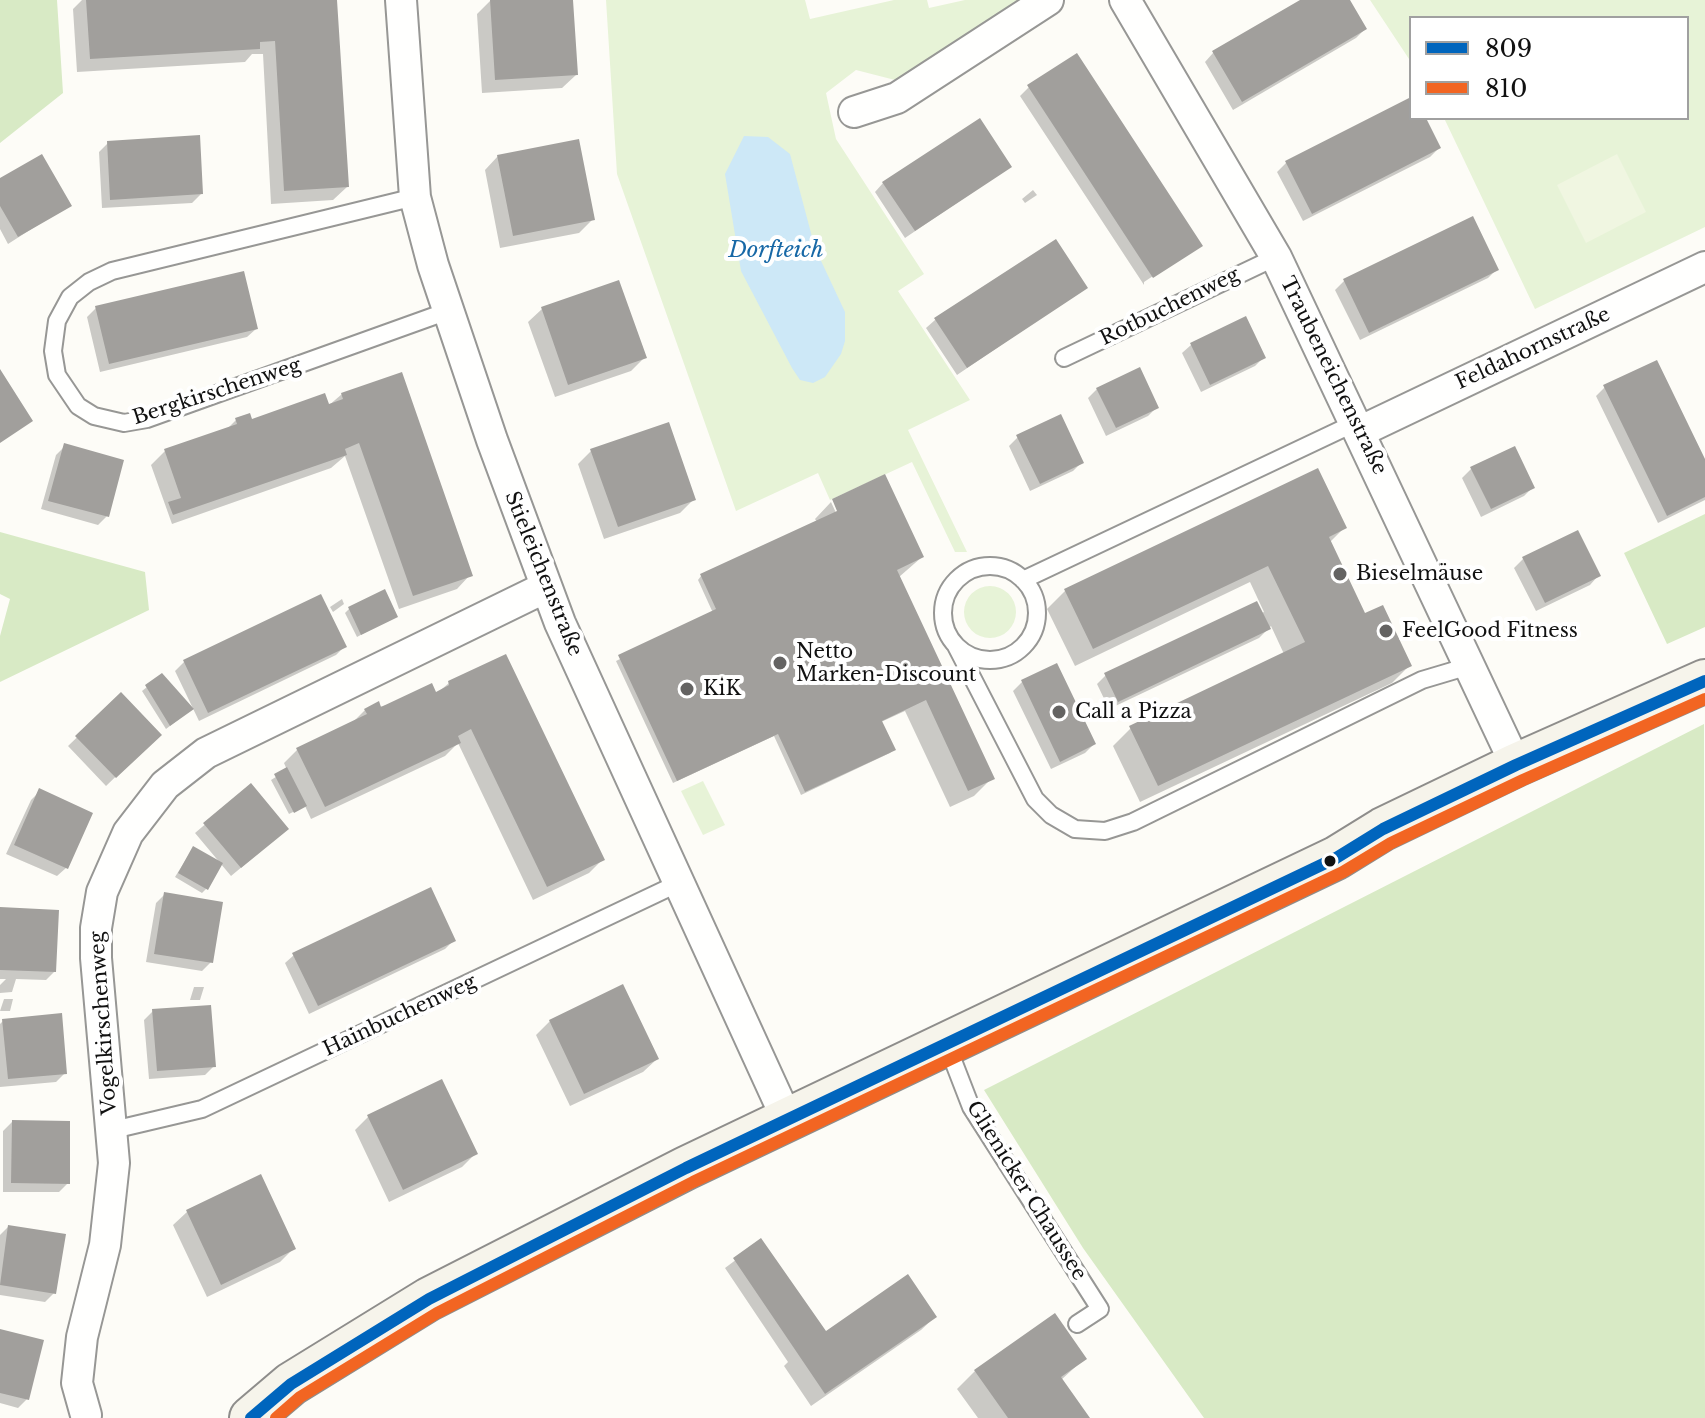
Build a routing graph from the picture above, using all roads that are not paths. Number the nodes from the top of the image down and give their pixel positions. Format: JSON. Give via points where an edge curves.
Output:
{"nodes":[{"id":1,"x":401,"y":0,"type":"edge"},
{"id":2,"x":1048,"y":0,"type":"edge"},
{"id":3,"x":1125,"y":0,"type":"edge"},
{"id":4,"x":854,"y":112,"type":"dead end"},
{"id":5,"x":415,"y":197,"type":"junction"},
{"id":6,"x":1276,"y":257,"type":"junction"},
{"id":7,"x":1705,"y":267,"type":"edge"},
{"id":8,"x":448,"y":311,"type":"junction"},
{"id":9,"x":1064,"y":358,"type":"dead end"},
{"id":10,"x":1359,"y":426,"type":"junction"},
{"id":11,"x":1023,"y":580,"type":"junction"},
{"id":12,"x":544,"y":588,"type":"junction"},
{"id":13,"x":956,"y":646,"type":"junction"},
{"id":14,"x":1469,"y":666,"type":"junction"},
{"id":15,"x":1705,"y":681,"type":"edge"},
{"id":16,"x":1516,"y":765,"type":"junction"},
{"id":17,"x":681,"y":882,"type":"junction"},
{"id":18,"x":947,"y":1045,"type":"junction"},
{"id":19,"x":786,"y":1117,"type":"junction"},
{"id":20,"x":113,"y":1130,"type":"junction"},
{"id":21,"x":1077,"y":1324,"type":"dead end"},
{"id":22,"x":86,"y":1415,"type":"dead end"},
{"id":23,"x":251,"y":1418,"type":"edge"}],
"edges":[{"from":1,"to":5,"type":"street","name":"Stieleichenstraße"},
{"from":2,"to":4,"type":"street","via":[[897,98]]},
{"from":3,"to":6,"type":"street","name":"Traubeneichenstraße"},
{"from":5,"to":8,"type":"street","name":"Stieleichenstraße"},
{"from":5,"to":8,"type":"lane","name":"Bergkirschenweg","via":[[112,271],[89,282],[70,297],[57,321],[57,375],[78,406],[124,423]]},
{"from":6,"to":9,"type":"lane","name":"Rotbuchenweg"},
{"from":6,"to":10,"type":"street","name":"Traubeneichenstraße"},
{"from":7,"to":10,"type":"street","name":"Feldahornstraße"},
{"from":8,"to":12,"type":"street","name":"Stieleichenstraße"},
{"from":10,"to":11,"type":"lane"},
{"from":10,"to":14,"type":"street","name":"Traubeneichenstraße"},
{"from":11,"to":13,"type":"lane","via":[[987,566],[973,569],[952,585],[943,623]]},
{"from":11,"to":13,"type":"lane","via":[[1036,603],[1036,617],[1027,642],[1017,652],[992,660]]},
{"from":12,"to":17,"type":"street","name":"Stieleichenstraße"},
{"from":12,"to":20,"type":"street","name":"Vogelkirschenweg","via":[[206,753],[165,785],[144,811],[115,858],[96,928]]},
{"from":13,"to":14,"type":"lane","via":[[1035,799],[1075,829],[1105,831],[1422,680]]},
{"from":14,"to":16,"type":"street","name":"Traubeneichenstraße"},
{"from":15,"to":16,"type":"main road"},
{"from":16,"to":18,"type":"main road"},
{"from":17,"to":19,"type":"street","name":"Stieleichenstraße"},
{"from":17,"to":20,"type":"lane","name":"Hainbuchenweg","via":[[202,1109]]},
{"from":18,"to":19,"type":"main road"},
{"from":18,"to":21,"type":"lane","name":"Glienicker Chaussee","via":[[971,1107],[1100,1309]]},
{"from":19,"to":23,"type":"main road","via":[[429,1299],[291,1384]]},
{"from":20,"to":22,"type":"street","name":"Vogelkirschenweg","via":[[113,1190],[77,1383]]}]}
